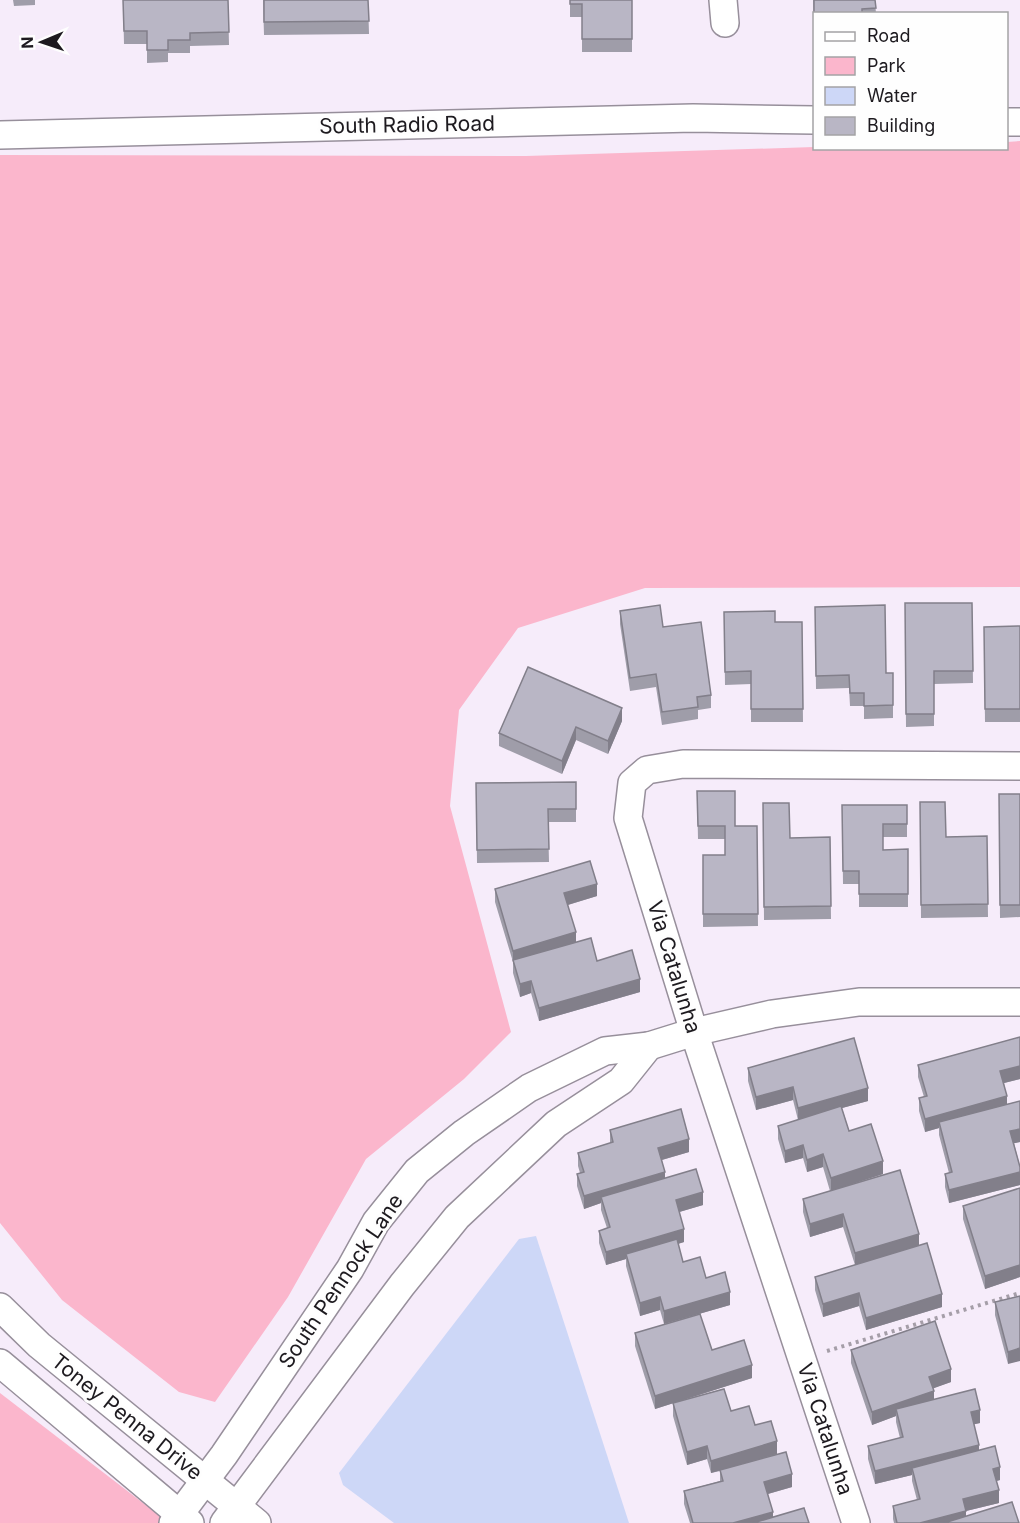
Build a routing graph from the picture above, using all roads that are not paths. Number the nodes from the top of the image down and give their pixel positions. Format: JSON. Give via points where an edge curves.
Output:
{"nodes":[{"id":1,"x":813,"y":120,"type":"edge"},
{"id":2,"x":0,"y":135,"type":"edge"},
{"id":3,"x":1020,"y":766,"type":"edge"},
{"id":4,"x":1020,"y":1002,"type":"edge"},
{"id":5,"x":694,"y":1032,"type":"junction"},
{"id":6,"x":649,"y":1046,"type":"junction"},
{"id":7,"x":0,"y":1307,"type":"edge"},
{"id":8,"x":0,"y":1363,"type":"edge"},
{"id":9,"x":204,"y":1479,"type":"junction"},
{"id":10,"x":230,"y":1515,"type":"edge"},
{"id":11,"x":181,"y":1520,"type":"edge"},
{"id":12,"x":257,"y":1523,"type":"edge"},
{"id":13,"x":856,"y":1523,"type":"edge"}],
"edges":[{"from":1,"to":2,"type":"street","name":"South Radio Road","via":[[693,118]]},
{"from":3,"to":5,"type":"street","name":"Via Catalunha","via":[[683,764],[647,770],[632,783],[628,818]]},
{"from":4,"to":5,"type":"street","name":"South Pennock Lane","via":[[859,1002],[772,1014]]},
{"from":5,"to":6,"type":"street","name":"South Pennock Lane"},
{"from":5,"to":13,"type":"street","name":"Via Catalunha"},
{"from":6,"to":9,"type":"street","name":"South Pennock Lane","via":[[605,1051],[529,1088],[464,1132],[417,1171],[376,1222],[350,1269]]},
{"from":6,"to":10,"type":"street","via":[[621,1081],[556,1124],[457,1217],[402,1284]]},
{"from":7,"to":9,"type":"street","name":"Toney Penna Drive","via":[[39,1345]]},
{"from":8,"to":11,"type":"street","name":"Toney Penna Drive"},
{"from":9,"to":10,"type":"street","name":"Toney Penna Drive"},
{"from":9,"to":11,"type":"street","name":"South Pennock Lane"},
{"from":10,"to":12,"type":"street","name":"Toney Penna Drive"}]}
